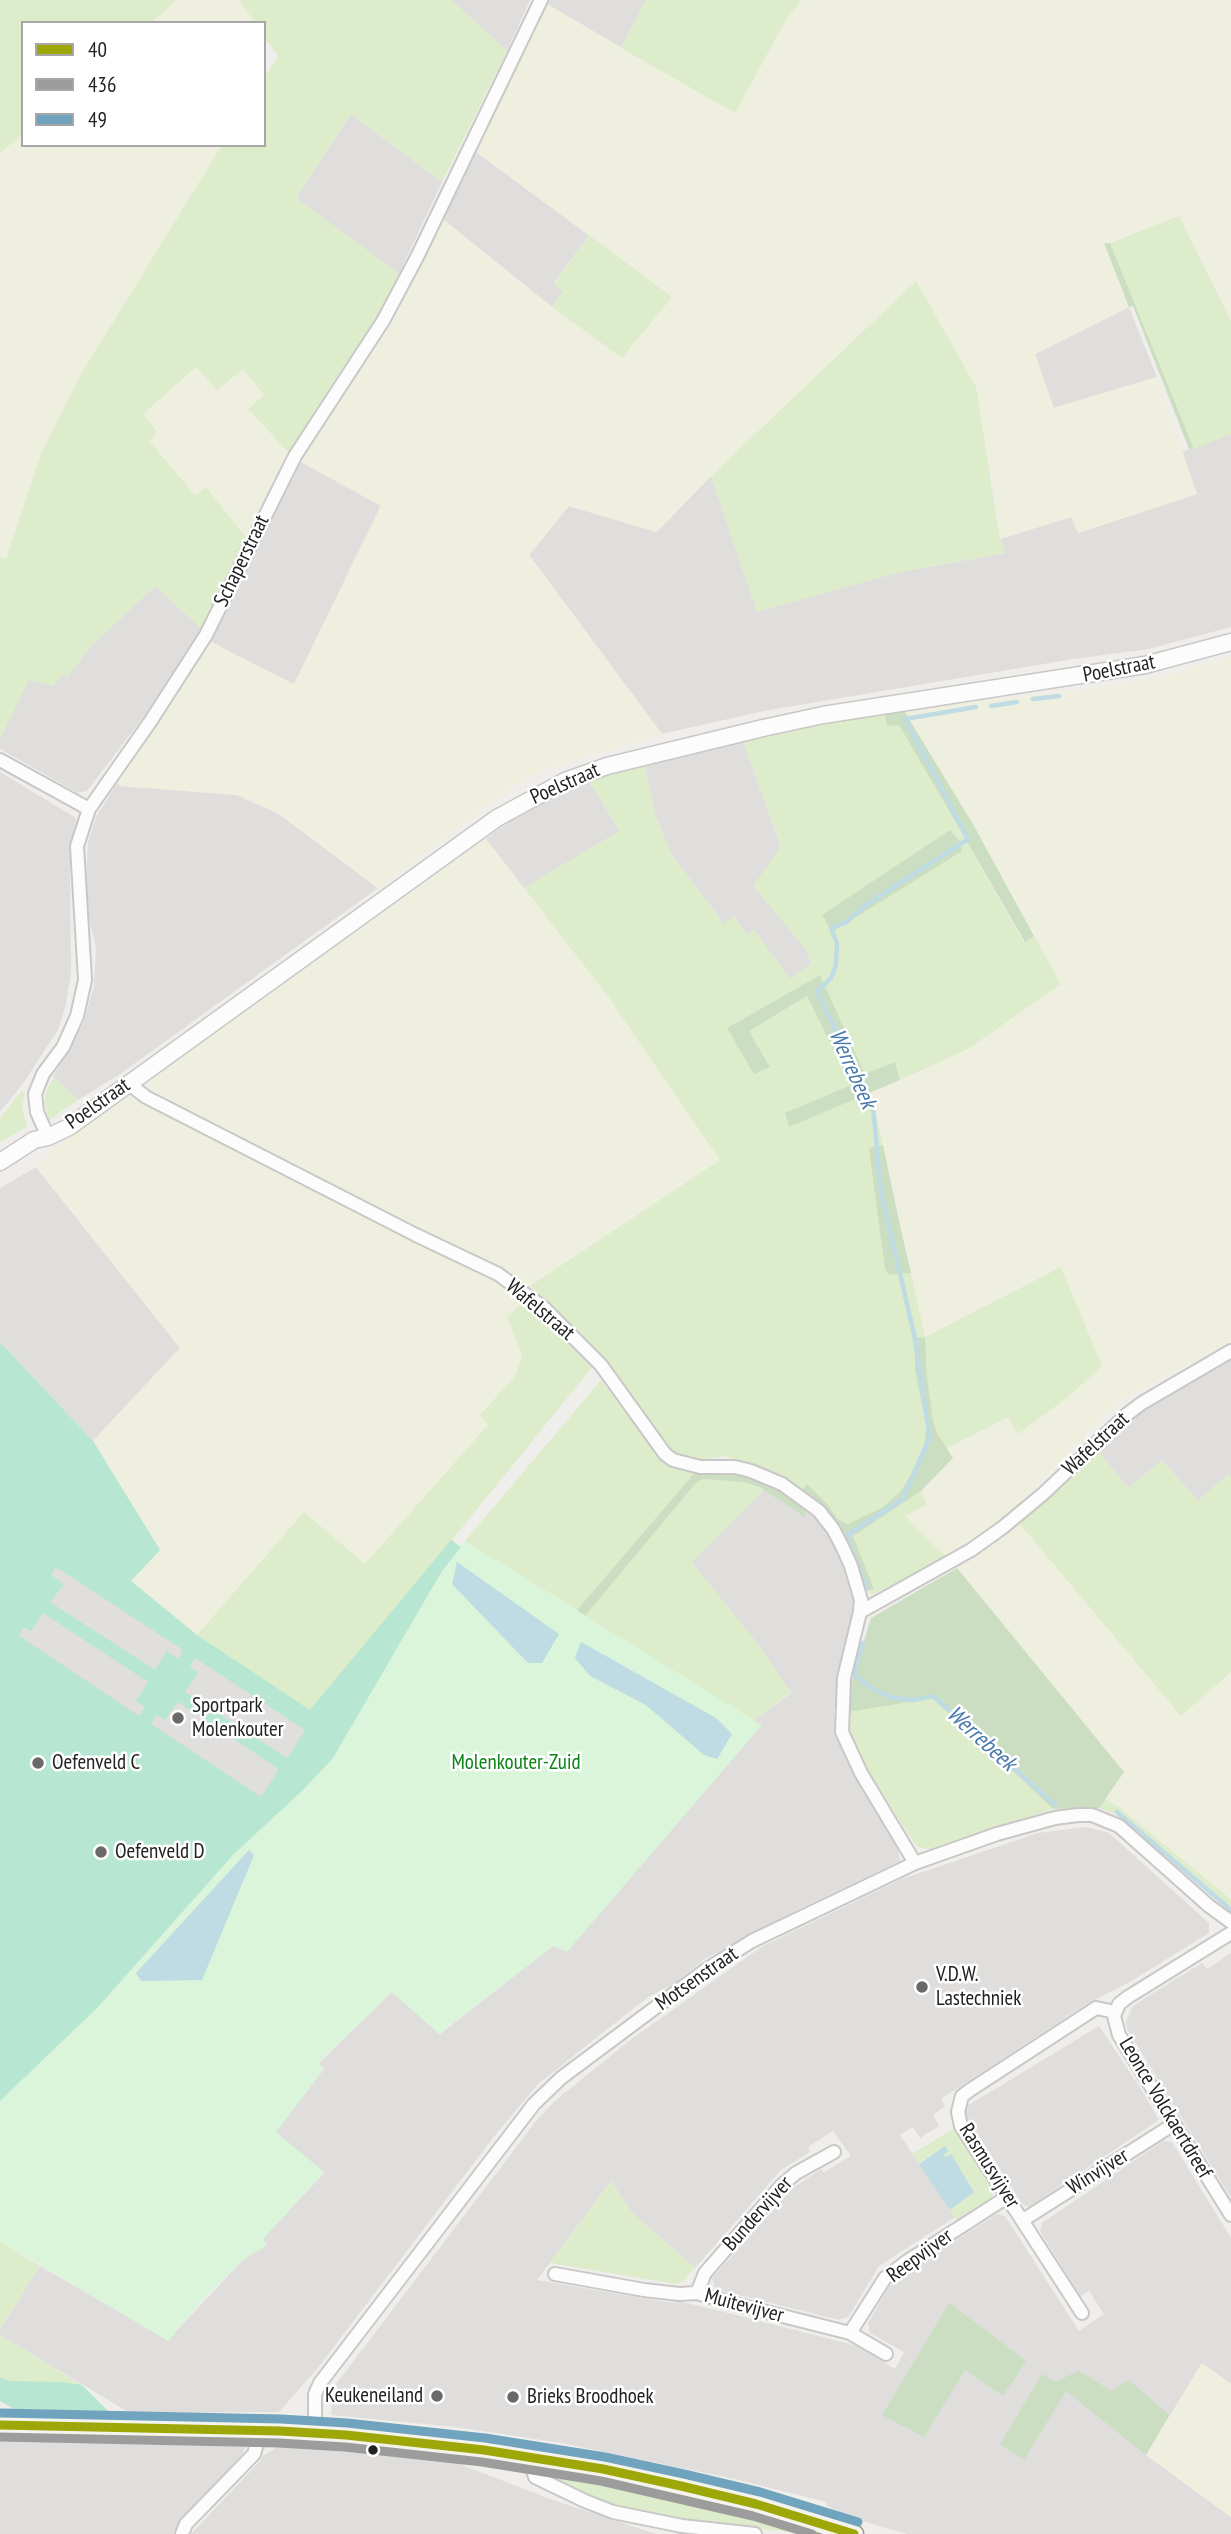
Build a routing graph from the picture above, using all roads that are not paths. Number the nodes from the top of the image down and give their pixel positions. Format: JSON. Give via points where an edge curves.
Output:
{"nodes":[{"id":1,"x":541,"y":0,"type":"edge"},
{"id":2,"x":1231,"y":642,"type":"edge"},
{"id":3,"x":0,"y":760,"type":"edge"},
{"id":4,"x":89,"y":809,"type":"junction"},
{"id":5,"x":128,"y":1083,"type":"junction"},
{"id":6,"x":48,"y":1137,"type":"junction"},
{"id":7,"x":0,"y":1162,"type":"edge"},
{"id":8,"x":1231,"y":1351,"type":"edge"},
{"id":9,"x":860,"y":1612,"type":"junction"},
{"id":10,"x":915,"y":1863,"type":"junction"},
{"id":11,"x":1231,"y":1922,"type":"edge"},
{"id":12,"x":1231,"y":1933,"type":"edge"},
{"id":13,"x":1115,"y":2012,"type":"junction"},
{"id":14,"x":1174,"y":2124,"type":"junction"},
{"id":15,"x":834,"y":2152,"type":"dead end"},
{"id":16,"x":1007,"y":2197,"type":"junction"},
{"id":17,"x":1231,"y":2215,"type":"edge"},
{"id":18,"x":1023,"y":2220,"type":"junction"},
{"id":19,"x":555,"y":2274,"type":"dead end"},
{"id":20,"x":697,"y":2292,"type":"junction"},
{"id":21,"x":1082,"y":2313,"type":"dead end"},
{"id":22,"x":850,"y":2333,"type":"junction"},
{"id":23,"x":886,"y":2354,"type":"dead end"},
{"id":24,"x":0,"y":2425,"type":"edge"},
{"id":25,"x":261,"y":2430,"type":"junction"},
{"id":26,"x":315,"y":2433,"type":"junction"},
{"id":27,"x":528,"y":2457,"type":"junction"},
{"id":28,"x":182,"y":2534,"type":"edge"},
{"id":29,"x":755,"y":2534,"type":"edge"},
{"id":30,"x":854,"y":2534,"type":"edge"}],
"edges":[{"from":1,"to":4,"type":"street","name":"Schaperstraat","via":[[383,321],[295,456],[206,635]]},
{"from":2,"to":5,"type":"street","name":"Poelstraat","via":[[1145,665],[775,725],[607,766],[565,781],[497,818]]},
{"from":3,"to":4,"type":"street"},
{"from":4,"to":6,"type":"street","name":"Schaperstraat","via":[[77,846],[85,980],[68,1037],[35,1094]]},
{"from":5,"to":6,"type":"street","name":"Poelstraat","via":[[75,1123]]},
{"from":5,"to":9,"type":"street","name":"Wafelstraat","via":[[146,1097],[498,1274],[544,1308],[601,1365],[673,1460],[751,1471],[782,1484],[819,1511],[852,1566]]},
{"from":6,"to":7,"type":"street","name":"Poelstraat","via":[[34,1140]]},
{"from":8,"to":9,"type":"street","name":"Wafelstraat","via":[[1126,1415],[1043,1494],[971,1550]]},
{"from":9,"to":10,"type":"street","name":"Wafelstraat","via":[[844,1678],[842,1732]]},
{"from":10,"to":11,"type":"street","name":"Motsenstraat","via":[[1034,1823],[1092,1815],[1119,1826]]},
{"from":10,"to":26,"type":"street","name":"Motsenstraat","via":[[729,1955],[543,2095],[320,2382],[315,2394]]},
{"from":12,"to":13,"type":"street","name":"Leonce Volckaertdreef","via":[[1128,1997]]},
{"from":13,"to":14,"type":"street","name":"Leonce Volckaertdreef","via":[[1119,2035]]},
{"from":13,"to":16,"type":"street","name":"Rasmusvijver","via":[[1096,2008],[962,2096],[961,2126]]},
{"from":14,"to":17,"type":"street","name":"Leonce Volckaertdreef"},
{"from":14,"to":18,"type":"street","name":"Winvijver"},
{"from":15,"to":20,"type":"street","name":"Bundervijver","via":[[796,2172],[781,2186],[705,2273]]},
{"from":16,"to":18,"type":"street","name":"Rasmusvijver"},
{"from":16,"to":22,"type":"street","name":"Reepvijver","via":[[885,2278]]},
{"from":18,"to":21,"type":"street","name":"Rasmusvijver"},
{"from":19,"to":20,"type":"street","name":"Muitevijver","via":[[644,2290]]},
{"from":20,"to":22,"type":"street","name":"Muitevijver"},
{"from":22,"to":23,"type":"street","name":"Muitevijver"},
{"from":24,"to":25,"type":"main road"},
{"from":25,"to":26,"type":"main road"},
{"from":25,"to":28,"type":"street","via":[[254,2454],[186,2524]]},
{"from":26,"to":27,"type":"main road"},
{"from":27,"to":29,"type":"street","via":[[535,2477],[613,2512]]},
{"from":27,"to":30,"type":"main road","via":[[681,2486]]}]}
